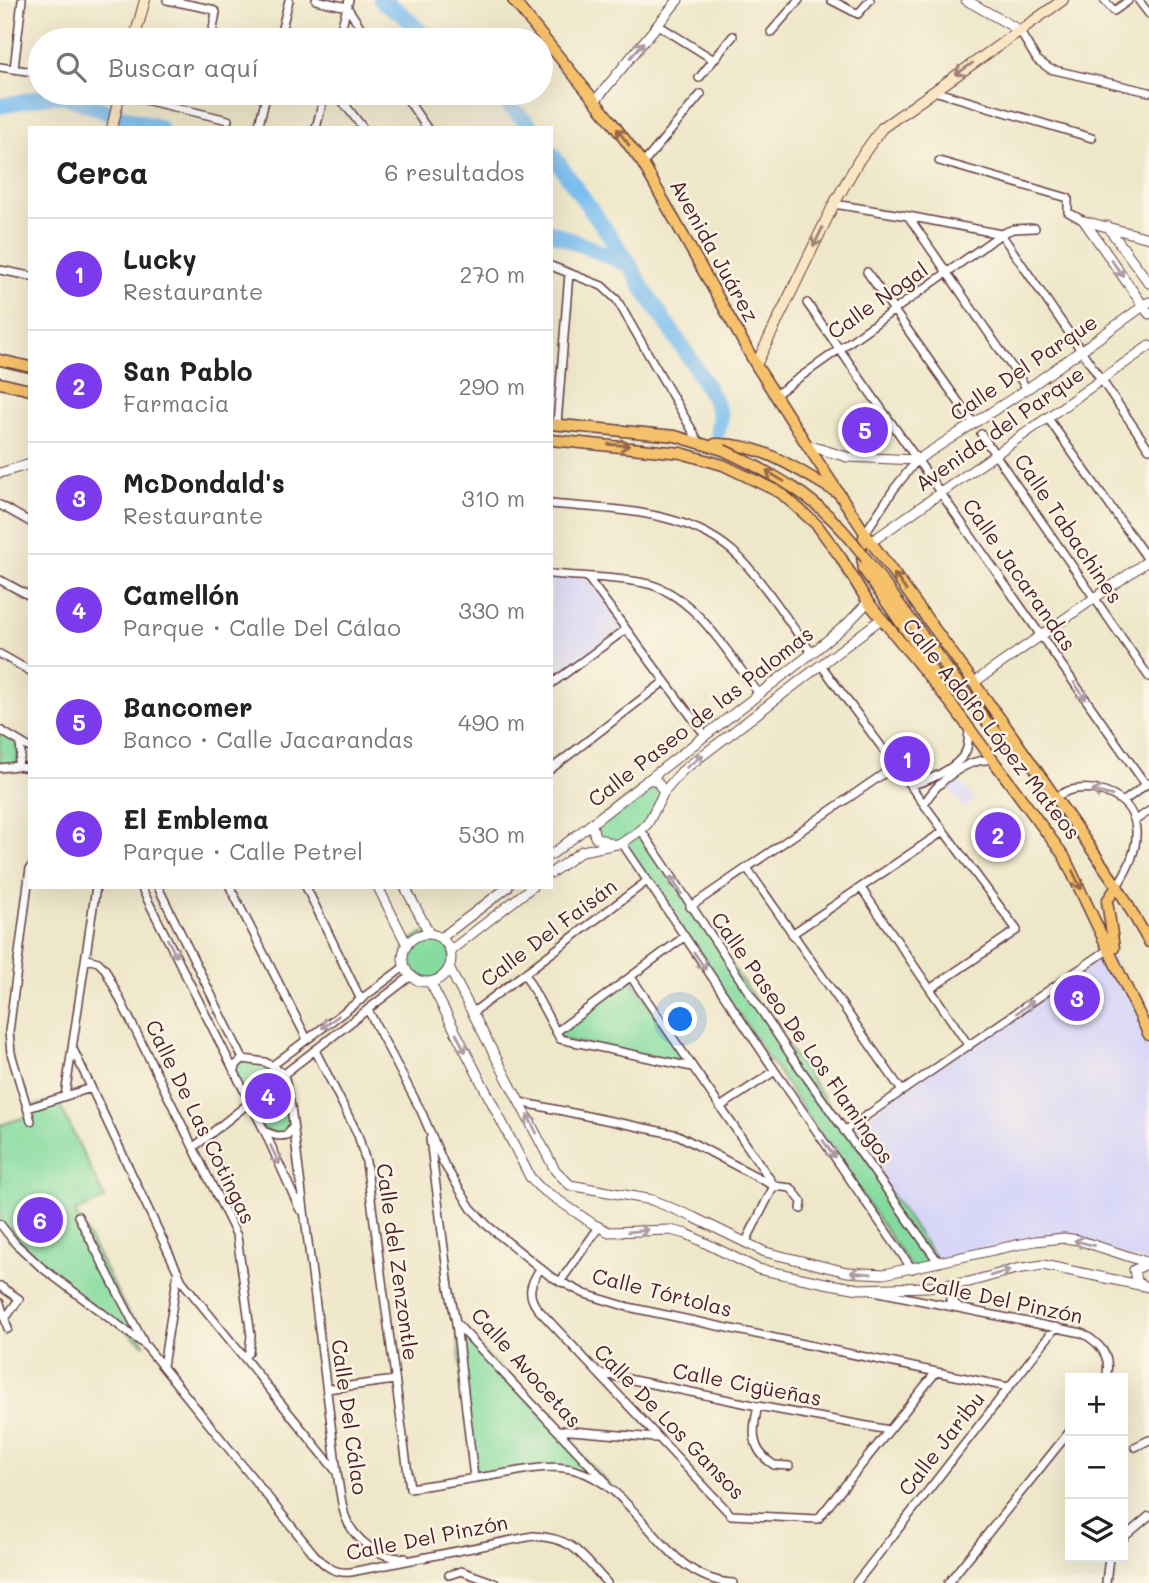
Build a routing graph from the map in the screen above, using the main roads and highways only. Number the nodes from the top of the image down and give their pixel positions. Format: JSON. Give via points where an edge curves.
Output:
{"nodes":[{"id":1,"x":145,"y":0,"type":"edge"},
{"id":2,"x":513,"y":0,"type":"edge"},
{"id":3,"x":1061,"y":0,"type":"edge"},
{"id":4,"x":137,"y":28,"type":"edge"},
{"id":5,"x":536,"y":28,"type":"edge"},
{"id":6,"x":553,"y":49,"type":"edge"},
{"id":7,"x":117,"y":105,"type":"edge"},
{"id":8,"x":112,"y":126,"type":"edge"},
{"id":9,"x":0,"y":360,"type":"edge"},
{"id":10,"x":756,"y":365,"type":"junction"},
{"id":11,"x":0,"y":368,"type":"edge"},
{"id":12,"x":28,"y":372,"type":"edge"},
{"id":13,"x":0,"y":383,"type":"edge"},
{"id":14,"x":28,"y":390,"type":"edge"},
{"id":15,"x":554,"y":424,"type":"edge"},
{"id":16,"x":553,"y":440,"type":"edge"},
{"id":17,"x":704,"y":443,"type":"junction"},
{"id":18,"x":806,"y":475,"type":"junction"},
{"id":19,"x":840,"y":494,"type":"junction"},
{"id":20,"x":789,"y":498,"type":"junction"},
{"id":21,"x":868,"y":538,"type":"junction"},
{"id":22,"x":952,"y":705,"type":"junction"},
{"id":23,"x":1039,"y":777,"type":"junction"},
{"id":24,"x":1117,"y":886,"type":"junction"},
{"id":25,"x":1149,"y":942,"type":"edge"},
{"id":26,"x":1117,"y":964,"type":"junction"},
{"id":27,"x":1149,"y":1035,"type":"edge"}],
"edges":[{"from":1,"to":4,"type":"main road"},
{"from":5,"to":2,"type":"main road","name":"Avenida Juárez","one_way":true},
{"from":3,"to":10,"type":"main road","one_way":true,"via":[[883,128],[834,204]]},
{"from":10,"to":6,"type":"main road","name":"Avenida Juárez","one_way":true,"via":[[643,164]]},
{"from":7,"to":8,"type":"main road"},
{"from":9,"to":12,"type":"main road"},
{"from":10,"to":19,"type":"main road","name":"Avenida Juárez"},
{"from":11,"to":12,"type":"main road"},
{"from":13,"to":14,"type":"main road"},
{"from":15,"to":17,"type":"main road"},
{"from":16,"to":20,"type":"main road","name":"Calle Adolfo López Mateos","one_way":true,"via":[[681,453],[723,465]]},
{"from":17,"to":18,"type":"main road","via":[[742,445]]},
{"from":23,"to":17,"type":"main road","one_way":true,"bridge":true,"via":[[986,721],[847,533],[824,509],[767,471]]},
{"from":18,"to":19,"type":"main road"},
{"from":18,"to":20,"type":"main road","via":[[808,485],[803,494]]},
{"from":19,"to":21,"type":"main road","name":"Avenida Juárez"},
{"from":20,"to":22,"type":"main road","name":"Calle Adolfo López Mateos","via":[[817,525],[881,620]]},
{"from":21,"to":22,"type":"main road","via":[[861,548],[864,570]]},
{"from":23,"to":21,"type":"main road","name":"Calle Adolfo López Mateos","one_way":true},
{"from":22,"to":26,"type":"main road","name":"Calle Adolfo López Mateos","one_way":true,"via":[[1064,856]]},
{"from":23,"to":24,"type":"main road","name":"Calle Adolfo López Mateos"},
{"from":24,"to":25,"type":"main road","name":"Calle Adolfo López Mateos"},
{"from":24,"to":26,"type":"main road","via":[[1107,901]]},
{"from":26,"to":27,"type":"main road","name":"Calle Adolfo López Mateos"}]}
